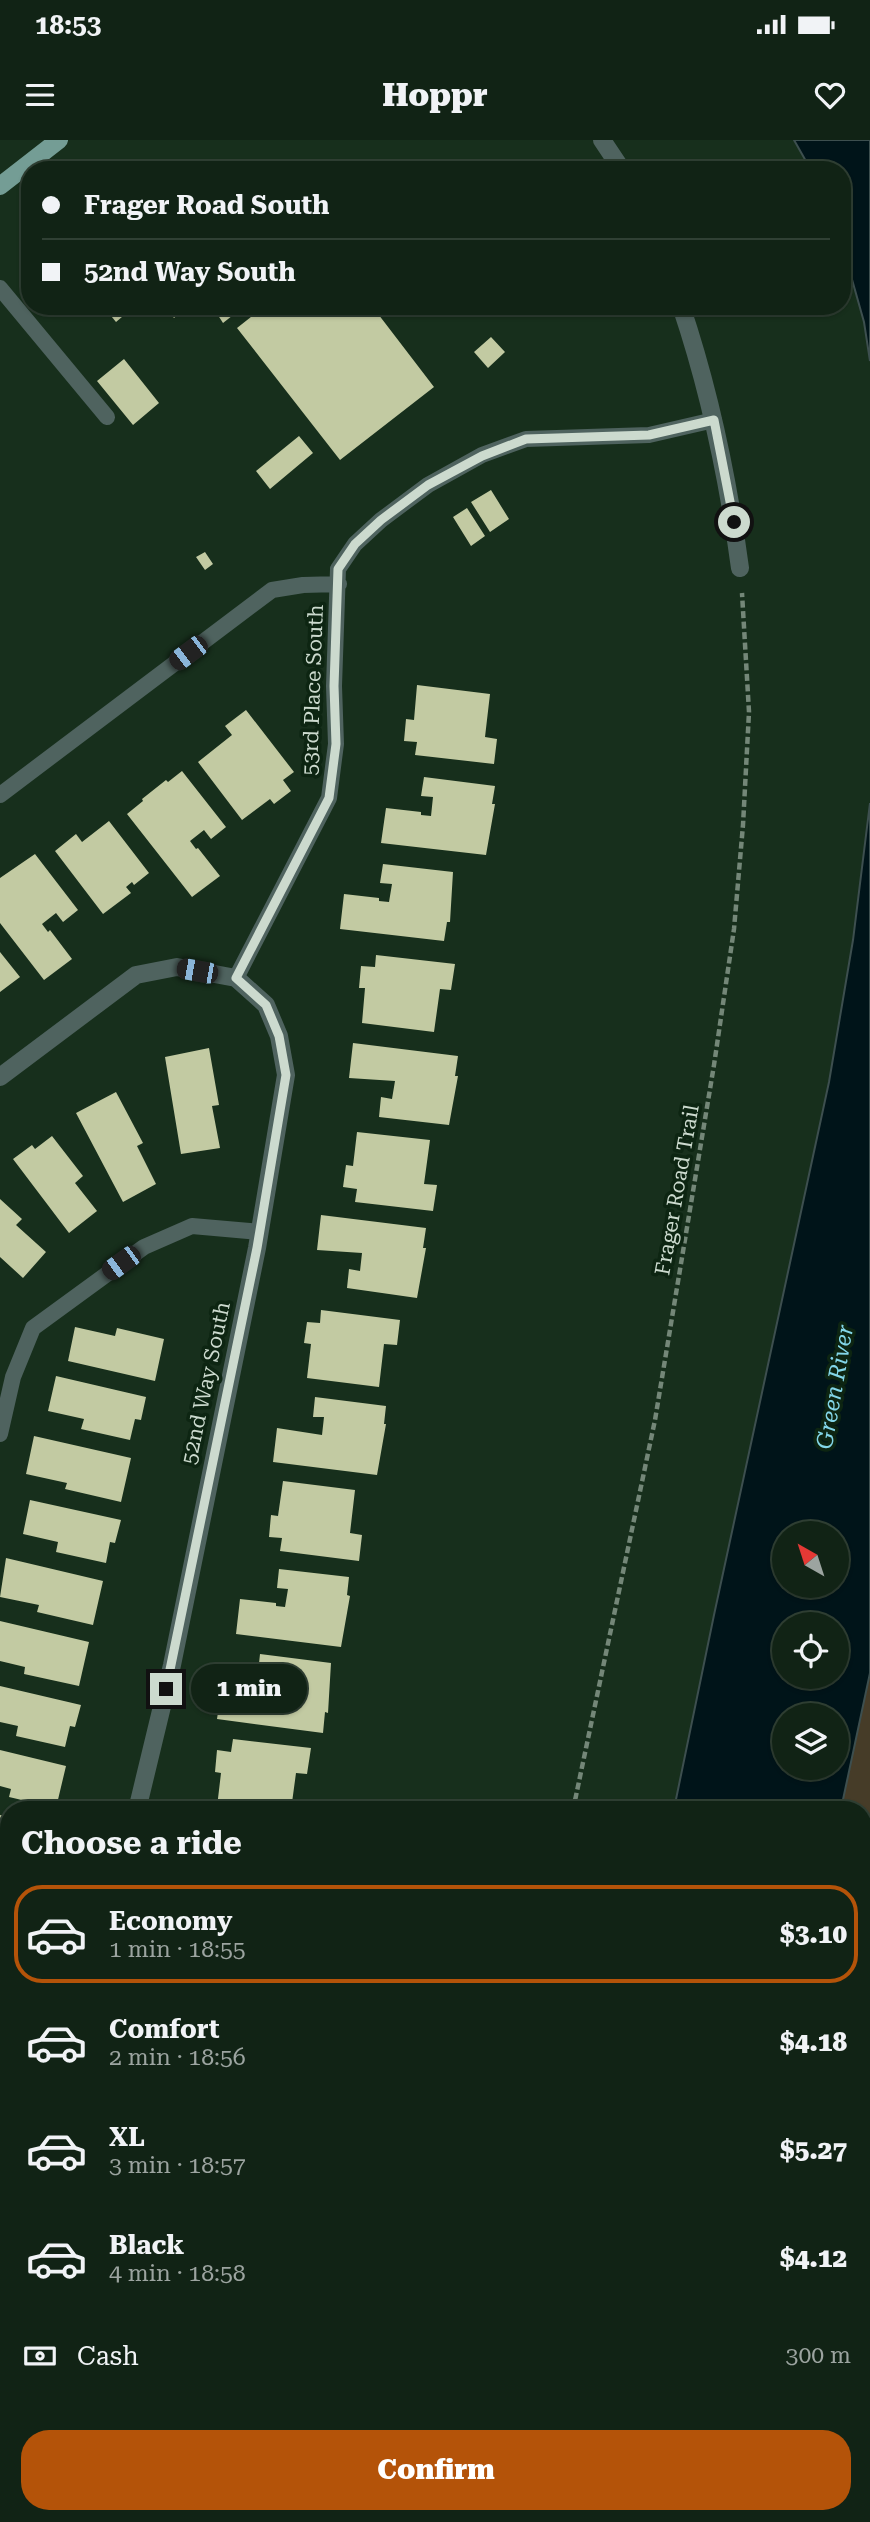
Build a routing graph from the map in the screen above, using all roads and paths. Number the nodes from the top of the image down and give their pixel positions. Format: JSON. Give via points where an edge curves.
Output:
{"nodes":[{"id":1,"x":59,"y":140,"type":"edge"},
{"id":2,"x":601,"y":140,"type":"edge"},
{"id":3,"x":32,"y":161,"type":"edge"},
{"id":4,"x":616,"y":161,"type":"edge"},
{"id":5,"x":21,"y":170,"type":"edge"},
{"id":6,"x":0,"y":186,"type":"edge"},
{"id":7,"x":0,"y":288,"type":"edge"},
{"id":8,"x":684,"y":315,"type":"edge"},
{"id":9,"x":107,"y":417,"type":"dead end"},
{"id":10,"x":714,"y":420,"type":"junction"},
{"id":11,"x":740,"y":568,"type":"joint"},
{"id":12,"x":339,"y":584,"type":"junction"},
{"id":13,"x":0,"y":795,"type":"edge"},
{"id":14,"x":236,"y":978,"type":"junction"},
{"id":15,"x":0,"y":1077,"type":"edge"},
{"id":16,"x":260,"y":1232,"type":"junction"},
{"id":17,"x":0,"y":1434,"type":"edge"},
{"id":18,"x":139,"y":1801,"type":"edge"},
{"id":19,"x":575,"y":1801,"type":"edge"}],
"edges":[{"from":1,"to":3,"type":"main road"},
{"from":2,"to":4,"type":"street"},
{"from":5,"to":6,"type":"main road"},
{"from":7,"to":9,"type":"lane"},
{"from":8,"to":10,"type":"street"},
{"from":10,"to":11,"type":"street"},
{"from":10,"to":12,"type":"lane","name":"53rd Place South","via":[[649,435],[526,439],[482,456],[428,485],[381,520],[355,544],[338,569]]},
{"from":11,"to":19,"type":"path","name":"Frager Road Trail","via":[[749,712],[734,929],[655,1420]]},
{"from":12,"to":13,"type":"lane","via":[[272,590]]},
{"from":12,"to":14,"type":"lane","name":"53rd Place South","via":[[336,744],[329,798]]},
{"from":14,"to":15,"type":"street","via":[[177,967],[136,975]]},
{"from":14,"to":16,"type":"street","name":"52nd Way South","via":[[266,1005],[279,1036],[286,1075]]},
{"from":16,"to":17,"type":"lane","via":[[192,1226],[144,1247],[33,1328],[13,1377]]},
{"from":16,"to":18,"type":"street","name":"52nd Way South","via":[[172,1665]]}]}
